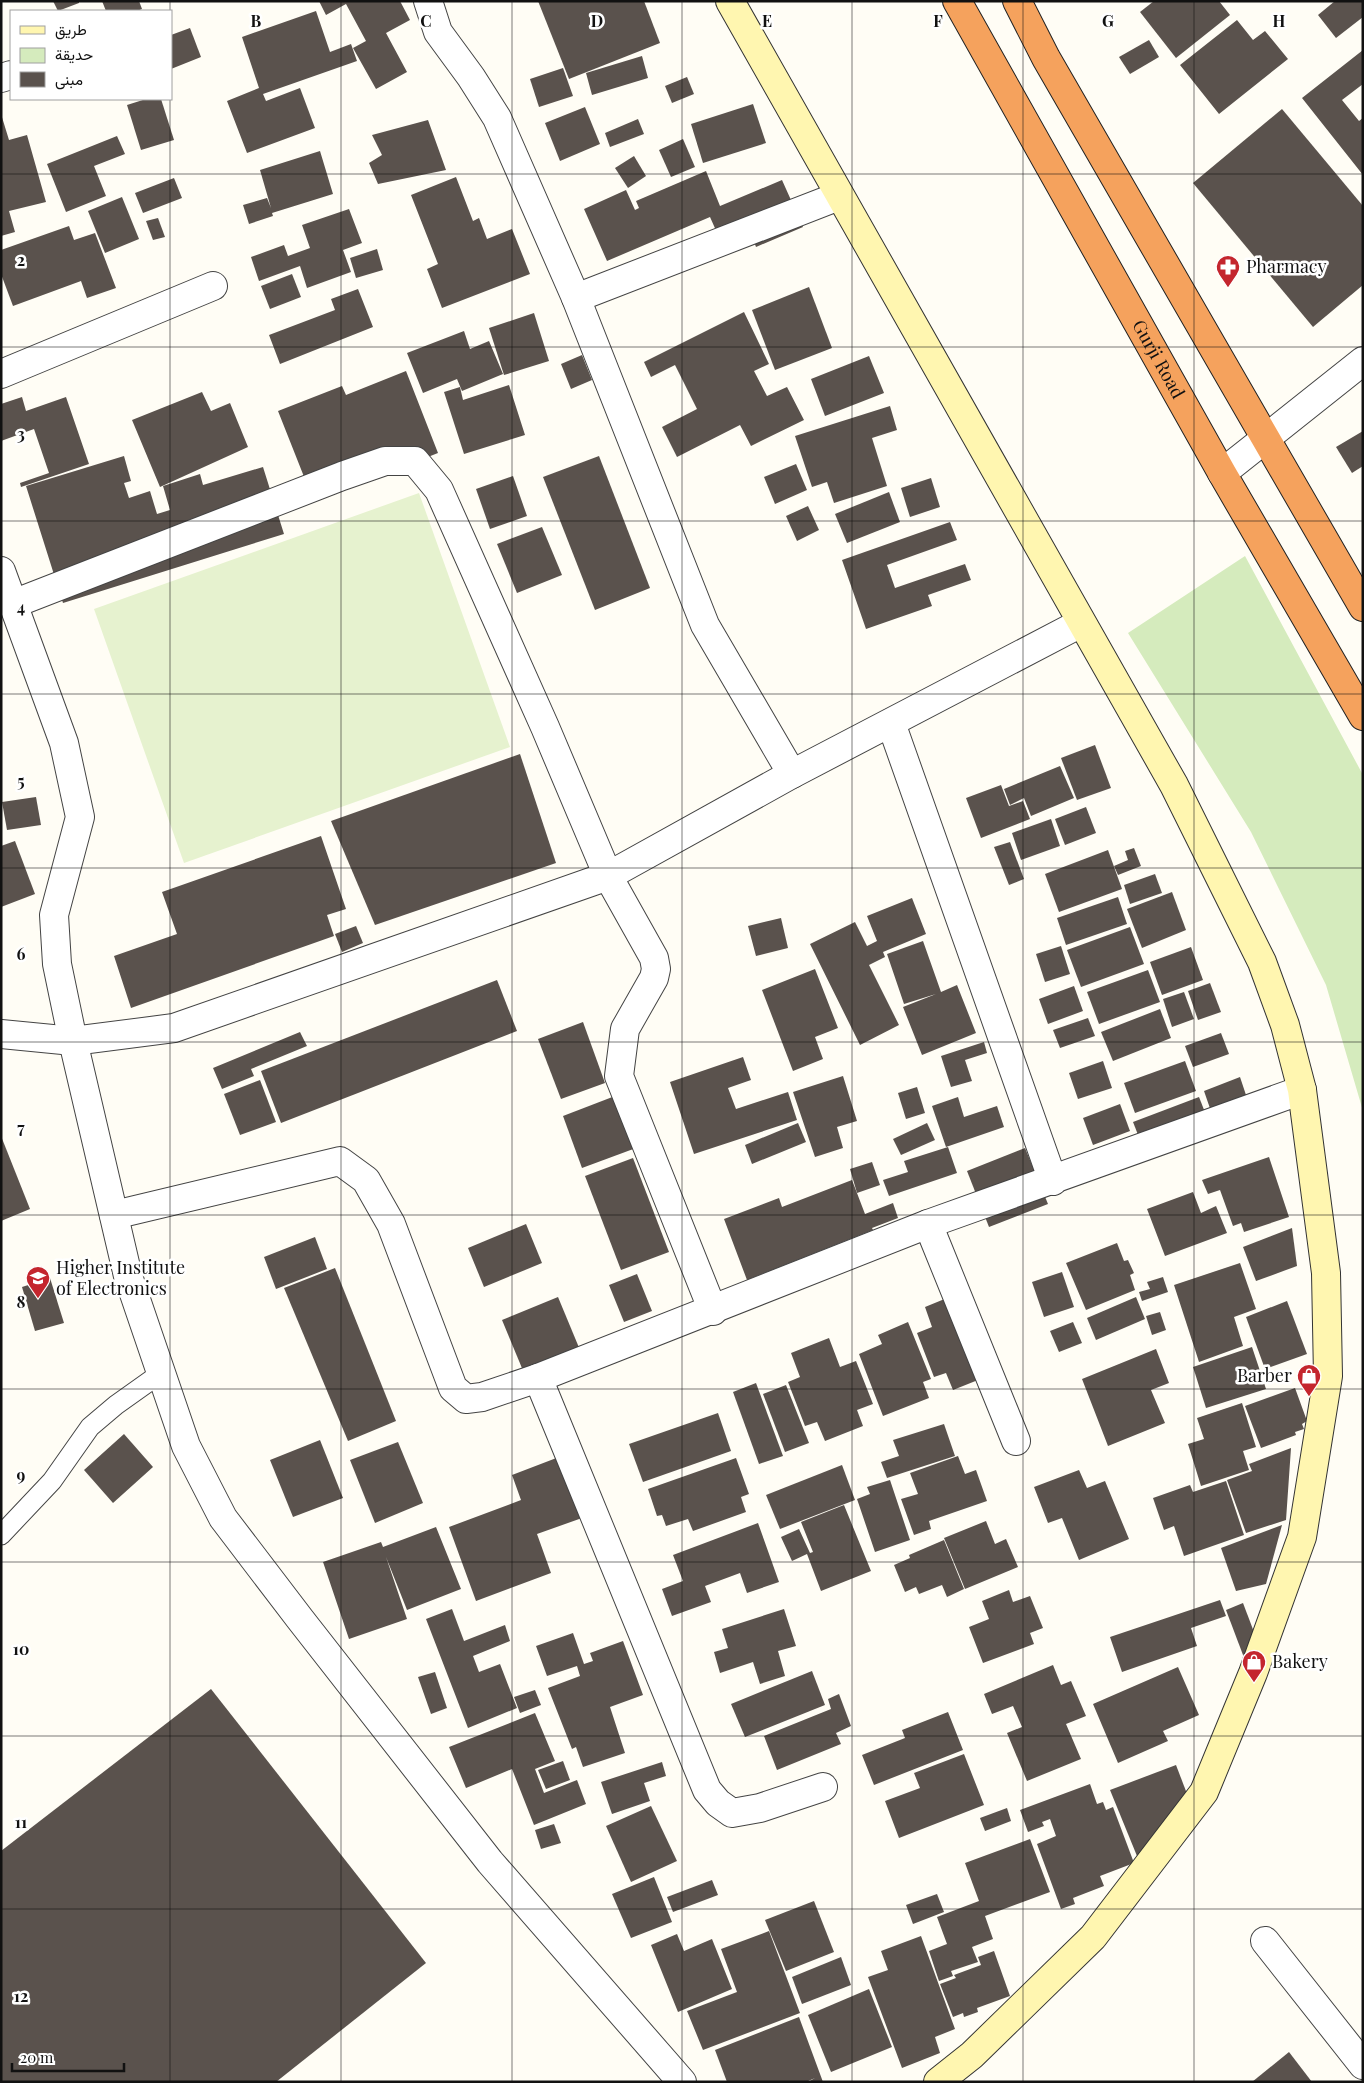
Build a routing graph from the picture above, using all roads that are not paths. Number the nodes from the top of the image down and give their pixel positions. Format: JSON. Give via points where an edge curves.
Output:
{"nodes":[{"id":1,"x":428,"y":1,"type":"edge"},
{"id":2,"x":730,"y":1,"type":"edge"},
{"id":3,"x":957,"y":1,"type":"edge"},
{"id":4,"x":1017,"y":1,"type":"edge"},
{"id":5,"x":839,"y":196,"type":"junction"},
{"id":6,"x":212,"y":286,"type":"dead end"},
{"id":7,"x":576,"y":298,"type":"junction"},
{"id":8,"x":1363,"y":361,"type":"edge"},
{"id":9,"x":1,"y":374,"type":"edge"},
{"id":10,"x":1265,"y":438,"type":"junction"},
{"id":11,"x":1222,"y":472,"type":"junction"},
{"id":12,"x":1,"y":571,"type":"edge"},
{"id":13,"x":13,"y":604,"type":"junction"},
{"id":14,"x":1363,"y":607,"type":"edge"},
{"id":15,"x":1081,"y":623,"type":"junction"},
{"id":16,"x":1363,"y":716,"type":"edge"},
{"id":17,"x":891,"y":722,"type":"junction"},
{"id":18,"x":792,"y":774,"type":"junction"},
{"id":19,"x":608,"y":876,"type":"junction"},
{"id":20,"x":1,"y":1034,"type":"edge"},
{"id":21,"x":73,"y":1040,"type":"junction"},
{"id":22,"x":1302,"y":1090,"type":"junction"},
{"id":23,"x":1053,"y":1181,"type":"junction"},
{"id":24,"x":114,"y":1216,"type":"junction"},
{"id":25,"x":928,"y":1224,"type":"junction"},
{"id":26,"x":713,"y":1311,"type":"junction"},
{"id":27,"x":161,"y":1373,"type":"junction"},
{"id":28,"x":538,"y":1378,"type":"junction"},
{"id":29,"x":1016,"y":1440,"type":"dead end"},
{"id":30,"x":1,"y":1535,"type":"edge"},
{"id":31,"x":823,"y":1787,"type":"dead end"},
{"id":32,"x":1265,"y":1941,"type":"dead end"},
{"id":33,"x":1363,"y":2065,"type":"edge"},
{"id":34,"x":682,"y":2082,"type":"edge"},
{"id":35,"x":938,"y":2082,"type":"edge"}],
"edges":[{"from":1,"to":7,"type":"street","via":[[438,32],[472,77],[497,118]]},
{"from":2,"to":5,"type":"street"},
{"from":3,"to":11,"type":"highway","name":"Gurji Road"},
{"from":4,"to":10,"type":"highway","via":[[1046,58]]},
{"from":5,"to":7,"type":"street"},
{"from":5,"to":15,"type":"street"},
{"from":6,"to":9,"type":"street"},
{"from":7,"to":18,"type":"street","via":[[705,625]]},
{"from":8,"to":10,"type":"street"},
{"from":10,"to":11,"type":"street"},
{"from":10,"to":14,"type":"highway"},
{"from":11,"to":16,"type":"highway","name":"Gurji Road"},
{"from":12,"to":13,"type":"street"},
{"from":13,"to":19,"type":"street","via":[[342,476],[385,461],[415,461],[439,490]]},
{"from":13,"to":21,"type":"street","via":[[64,743],[80,816],[54,915],[57,964]]},
{"from":15,"to":17,"type":"street"},
{"from":15,"to":22,"type":"street","via":[[1174,785],[1262,962],[1285,1026]]},
{"from":17,"to":18,"type":"street"},
{"from":17,"to":23,"type":"street"},
{"from":18,"to":19,"type":"street"},
{"from":19,"to":21,"type":"street","via":[[174,1028]]},
{"from":19,"to":26,"type":"street","via":[[654,958],[656,969],[625,1029],[619,1076]]},
{"from":20,"to":21,"type":"street"},
{"from":21,"to":24,"type":"street"},
{"from":22,"to":23,"type":"street"},
{"from":22,"to":35,"type":"street","via":[[1326,1273],[1328,1376],[1302,1537],[1256,1664],[1204,1792],[1093,1937],[972,2055]]},
{"from":23,"to":25,"type":"street"},
{"from":24,"to":27,"type":"street","via":[[128,1276]]},
{"from":24,"to":28,"type":"street","via":[[340,1161],[366,1180],[391,1224],[453,1388],[466,1399]]},
{"from":25,"to":26,"type":"street"},
{"from":25,"to":29,"type":"street"},
{"from":26,"to":28,"type":"street"},
{"from":27,"to":30,"type":"lane","via":[[116,1404],[90,1428],[52,1481]]},
{"from":27,"to":34,"type":"street","via":[[186,1446],[223,1518],[490,1862]]},
{"from":28,"to":31,"type":"street","via":[[707,1790],[732,1813],[760,1808]]},
{"from":32,"to":33,"type":"street"}]}
